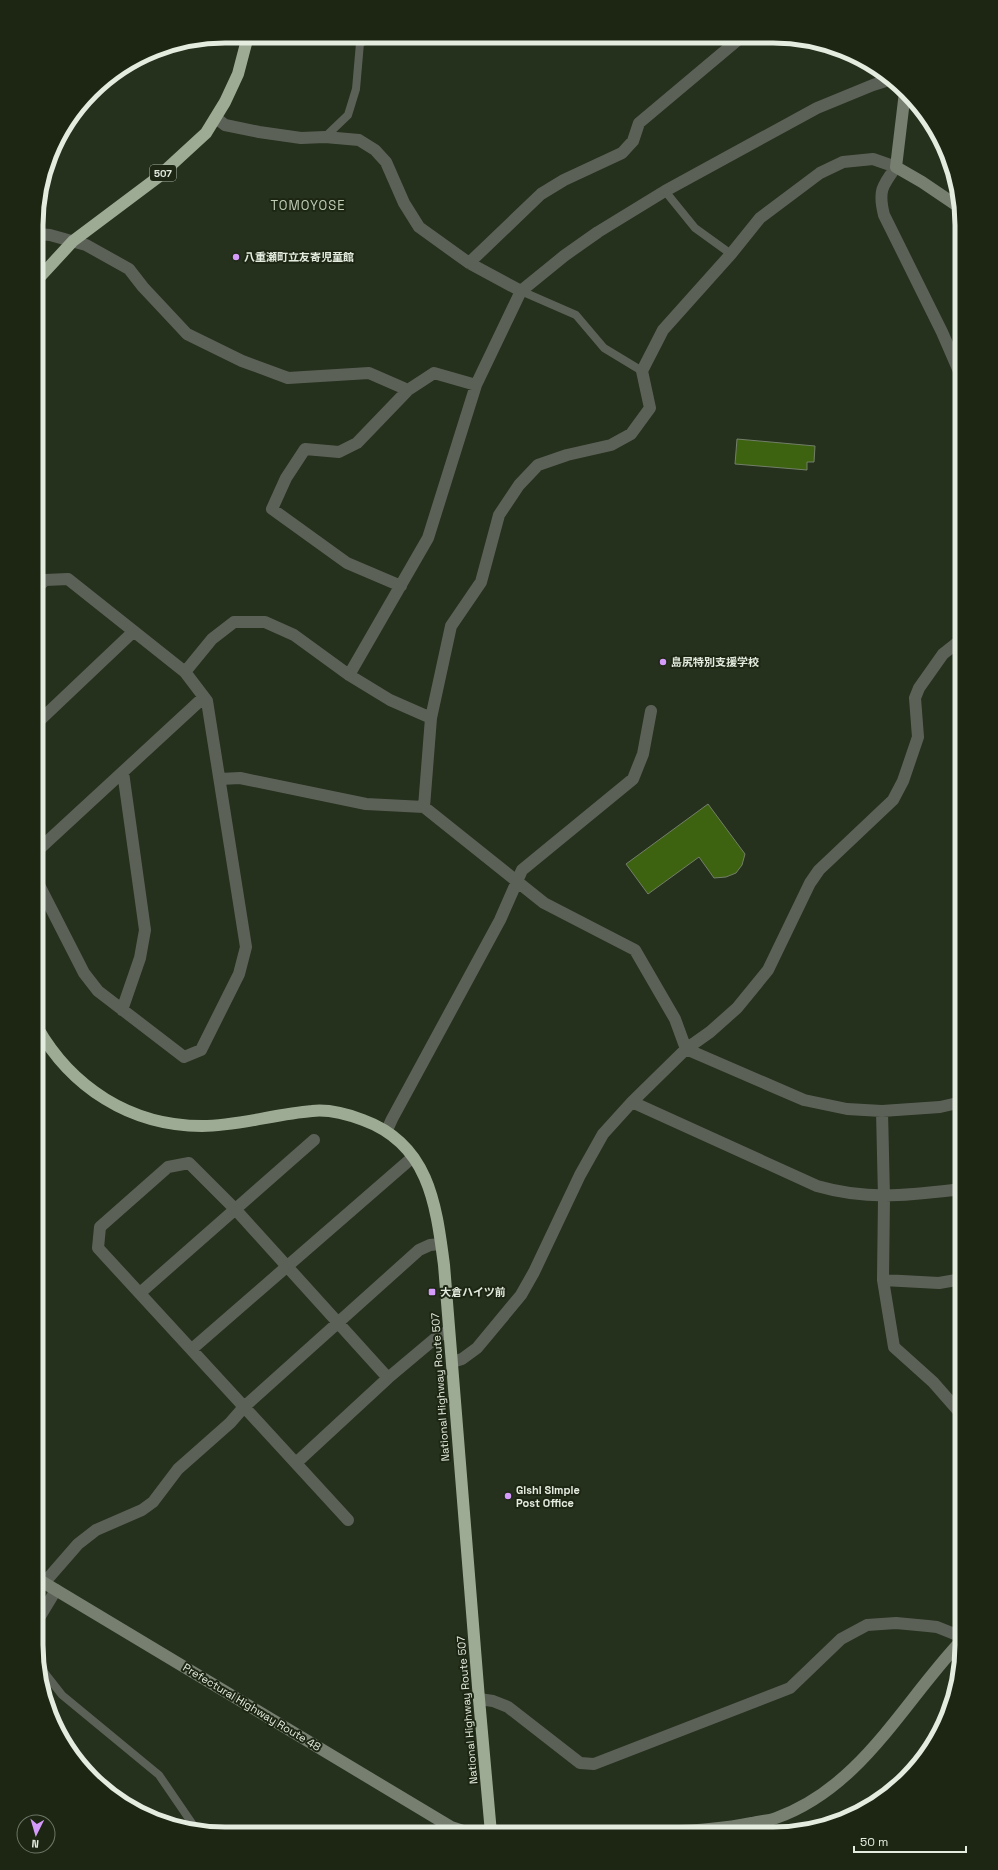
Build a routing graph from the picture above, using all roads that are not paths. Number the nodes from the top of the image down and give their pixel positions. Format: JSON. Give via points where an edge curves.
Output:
{"nodes":[{"id":1,"x":246,"y":43,"type":"edge"},
{"id":2,"x":360,"y":43,"type":"edge"},
{"id":3,"x":735,"y":43,"type":"edge"},
{"id":4,"x":884,"y":81,"type":"edge"},
{"id":5,"x":904,"y":98,"type":"edge"},
{"id":6,"x":216,"y":118,"type":"junction"},
{"id":7,"x":325,"y":137,"type":"junction"},
{"id":8,"x":896,"y":167,"type":"junction"},
{"id":9,"x":665,"y":191,"type":"junction"},
{"id":10,"x":953,"y":203,"type":"edge"},
{"id":11,"x":43,"y":234,"type":"edge"},
{"id":12,"x":73,"y":241,"type":"junction"},
{"id":13,"x":731,"y":254,"type":"junction"},
{"id":14,"x":469,"y":263,"type":"junction"},
{"id":15,"x":43,"y":274,"type":"edge"},
{"id":16,"x":521,"y":291,"type":"junction"},
{"id":17,"x":955,"y":362,"type":"edge"},
{"id":18,"x":642,"y":370,"type":"junction"},
{"id":19,"x":476,"y":384,"type":"junction"},
{"id":20,"x":408,"y":390,"type":"junction"},
{"id":21,"x":43,"y":583,"type":"edge"},
{"id":22,"x":401,"y":586,"type":"junction"},
{"id":23,"x":133,"y":632,"type":"junction"},
{"id":24,"x":955,"y":645,"type":"edge"},
{"id":25,"x":185,"y":672,"type":"junction"},
{"id":26,"x":349,"y":675,"type":"junction"},
{"id":27,"x":204,"y":697,"type":"junction"},
{"id":28,"x":651,"y":711,"type":"dead end"},
{"id":29,"x":43,"y":717,"type":"edge"},
{"id":30,"x":431,"y":718,"type":"junction"},
{"id":31,"x":123,"y":772,"type":"junction"},
{"id":32,"x":220,"y":779,"type":"junction"},
{"id":33,"x":424,"y":807,"type":"junction"},
{"id":34,"x":43,"y":845,"type":"edge"},
{"id":35,"x":516,"y":881,"type":"junction"},
{"id":36,"x":43,"y":893,"type":"edge"},
{"id":37,"x":122,"y":1010,"type":"junction"},
{"id":38,"x":43,"y":1037,"type":"edge"},
{"id":39,"x":686,"y":1049,"type":"junction"},
{"id":40,"x":632,"y":1102,"type":"junction"},
{"id":41,"x":955,"y":1103,"type":"edge"},
{"id":42,"x":882,"y":1111,"type":"junction"},
{"id":43,"x":387,"y":1130,"type":"junction"},
{"id":44,"x":314,"y":1140,"type":"dead end"},
{"id":45,"x":413,"y":1157,"type":"junction"},
{"id":46,"x":955,"y":1190,"type":"edge"},
{"id":47,"x":884,"y":1197,"type":"junction"},
{"id":48,"x":236,"y":1210,"type":"junction"},
{"id":49,"x":441,"y":1244,"type":"junction"},
{"id":50,"x":286,"y":1267,"type":"junction"},
{"id":51,"x":883,"y":1280,"type":"junction"},
{"id":52,"x":955,"y":1280,"type":"edge"},
{"id":53,"x":140,"y":1293,"type":"junction"},
{"id":54,"x":338,"y":1323,"type":"junction"},
{"id":55,"x":449,"y":1331,"type":"junction"},
{"id":56,"x":192,"y":1350,"type":"junction"},
{"id":57,"x":452,"y":1362,"type":"junction"},
{"id":58,"x":388,"y":1378,"type":"junction"},
{"id":59,"x":244,"y":1407,"type":"junction"},
{"id":60,"x":955,"y":1407,"type":"edge"},
{"id":61,"x":296,"y":1463,"type":"junction"},
{"id":62,"x":348,"y":1520,"type":"dead end"},
{"id":63,"x":43,"y":1577,"type":"edge"},
{"id":64,"x":43,"y":1582,"type":"edge"},
{"id":65,"x":56,"y":1590,"type":"junction"},
{"id":66,"x":43,"y":1611,"type":"edge"},
{"id":67,"x":955,"y":1635,"type":"edge"},
{"id":68,"x":955,"y":1646,"type":"edge"},
{"id":69,"x":46,"y":1675,"type":"edge"},
{"id":70,"x":479,"y":1699,"type":"junction"},
{"id":71,"x":192,"y":1823,"type":"edge"},
{"id":72,"x":451,"y":1827,"type":"edge"},
{"id":73,"x":491,"y":1827,"type":"edge"},
{"id":74,"x":734,"y":1827,"type":"edge"}],
"edges":[{"from":1,"to":6,"type":"highway","number":"507","via":[[238,74]]},
{"from":2,"to":7,"type":"lane","via":[[356,89],[348,116]]},
{"from":3,"to":14,"type":"street","via":[[639,123],[633,141],[622,153],[564,180],[541,194]]},
{"from":4,"to":9,"type":"street","via":[[817,108]]},
{"from":5,"to":8,"type":"street"},
{"from":6,"to":7,"type":"street","via":[[226,125],[259,132],[301,138]]},
{"from":6,"to":12,"type":"highway","number":"507","via":[[206,133],[179,160]]},
{"from":7,"to":14,"type":"street","via":[[359,140],[375,150],[386,162],[404,203],[419,227]]},
{"from":8,"to":10,"type":"street"},
{"from":8,"to":13,"type":"street","via":[[873,159],[843,162],[820,173],[760,218]]},
{"from":8,"to":17,"type":"street","via":[[883,185],[881,201],[884,215]]},
{"from":9,"to":13,"type":"lane","via":[[695,228]]},
{"from":9,"to":16,"type":"street","via":[[598,232]]},
{"from":11,"to":12,"type":"street"},
{"from":12,"to":15,"type":"highway","number":"507"},
{"from":12,"to":20,"type":"street","via":[[86,245],[129,269],[187,334],[242,361],[288,378],[369,373]]},
{"from":13,"to":18,"type":"street","via":[[664,330]]},
{"from":14,"to":16,"type":"street"},
{"from":16,"to":18,"type":"lane","via":[[576,316],[604,348]]},
{"from":16,"to":19,"type":"street"},
{"from":18,"to":30,"type":"street","via":[[650,408],[631,434],[611,445],[538,465],[519,485],[499,515],[481,582],[451,626]]},
{"from":19,"to":20,"type":"street","via":[[434,373]]},
{"from":19,"to":22,"type":"street","via":[[428,538]]},
{"from":20,"to":22,"type":"street","via":[[357,443],[339,452],[306,449],[286,478],[272,509],[347,563]]},
{"from":21,"to":23,"type":"street","via":[[46,580],[68,579]]},
{"from":22,"to":26,"type":"street"},
{"from":23,"to":25,"type":"street"},
{"from":23,"to":29,"type":"street"},
{"from":24,"to":39,"type":"street","via":[[943,654],[915,698],[918,737],[904,781],[893,800],[819,870],[810,882],[768,970],[737,1008]]},
{"from":25,"to":26,"type":"street","via":[[212,639],[234,622],[265,622],[294,635]]},
{"from":25,"to":27,"type":"street"},
{"from":26,"to":30,"type":"street","via":[[390,700]]},
{"from":27,"to":31,"type":"street"},
{"from":27,"to":32,"type":"street","via":[[207,701]]},
{"from":28,"to":35,"type":"street","via":[[643,754],[634,779],[522,870]]},
{"from":30,"to":33,"type":"street"},
{"from":31,"to":34,"type":"street"},
{"from":31,"to":37,"type":"street","via":[[145,930],[140,958]]},
{"from":32,"to":33,"type":"street","via":[[240,778],[366,804]]},
{"from":32,"to":37,"type":"street","via":[[246,946],[239,974],[200,1050],[184,1057]]},
{"from":33,"to":35,"type":"street"},
{"from":35,"to":39,"type":"street","via":[[544,903],[635,950],[675,1019]]},
{"from":35,"to":43,"type":"street","via":[[500,920]]},
{"from":36,"to":37,"type":"street","via":[[84,973],[98,991]]},
{"from":38,"to":43,"type":"highway","name":"National Highway Route 507","via":[[49,1048],[76,1078],[107,1101],[143,1117],[201,1126],[314,1110],[338,1112]]},
{"from":39,"to":40,"type":"street"},
{"from":39,"to":42,"type":"street","via":[[804,1100],[847,1109]]},
{"from":40,"to":47,"type":"street","via":[[817,1186],[840,1192]]},
{"from":40,"to":57,"type":"street","via":[[603,1134],[521,1295],[477,1348],[462,1359]]},
{"from":41,"to":42,"type":"street"},
{"from":42,"to":47,"type":"street"},
{"from":43,"to":45,"type":"highway","name":"National Highway Route 507"},
{"from":44,"to":48,"type":"street"},
{"from":45,"to":49,"type":"highway","name":"National Highway Route 507","via":[[429,1185]]},
{"from":45,"to":50,"type":"street"},
{"from":46,"to":47,"type":"street"},
{"from":47,"to":51,"type":"street"},
{"from":48,"to":50,"type":"street"},
{"from":48,"to":53,"type":"street"},
{"from":48,"to":53,"type":"street","via":[[189,1163],[168,1167],[100,1227],[98,1248]]},
{"from":49,"to":54,"type":"street","via":[[419,1250]]},
{"from":49,"to":55,"type":"highway","name":"National Highway Route 507"},
{"from":50,"to":54,"type":"street"},
{"from":50,"to":56,"type":"street"},
{"from":51,"to":52,"type":"street","via":[[939,1283]]},
{"from":51,"to":60,"type":"street","via":[[894,1347],[933,1382]]},
{"from":53,"to":56,"type":"street"},
{"from":54,"to":58,"type":"street"},
{"from":54,"to":59,"type":"street"},
{"from":55,"to":57,"type":"highway","name":"National Highway Route 507"},
{"from":55,"to":58,"type":"street","via":[[438,1336]]},
{"from":56,"to":59,"type":"street"},
{"from":57,"to":70,"type":"highway","name":"National Highway Route 507"},
{"from":58,"to":61,"type":"street"},
{"from":59,"to":61,"type":"street"},
{"from":59,"to":63,"type":"street","via":[[230,1423],[178,1469],[153,1502],[142,1510],[96,1530]]},
{"from":61,"to":62,"type":"street"},
{"from":64,"to":65,"type":"street","name":"Prefectural Highway Route 48"},
{"from":65,"to":66,"type":"street"},
{"from":65,"to":72,"type":"street","name":"Prefectural Highway Route 48"},
{"from":67,"to":70,"type":"street","via":[[937,1627],[896,1623],[867,1625],[841,1639],[790,1688],[594,1764],[580,1763],[508,1707]]},
{"from":68,"to":74,"type":"street","via":[[871,1750],[844,1778],[810,1802],[775,1818]]},
{"from":69,"to":71,"type":"lane","via":[[62,1695],[159,1775]]},
{"from":70,"to":73,"type":"highway","name":"National Highway Route 507"}]}
